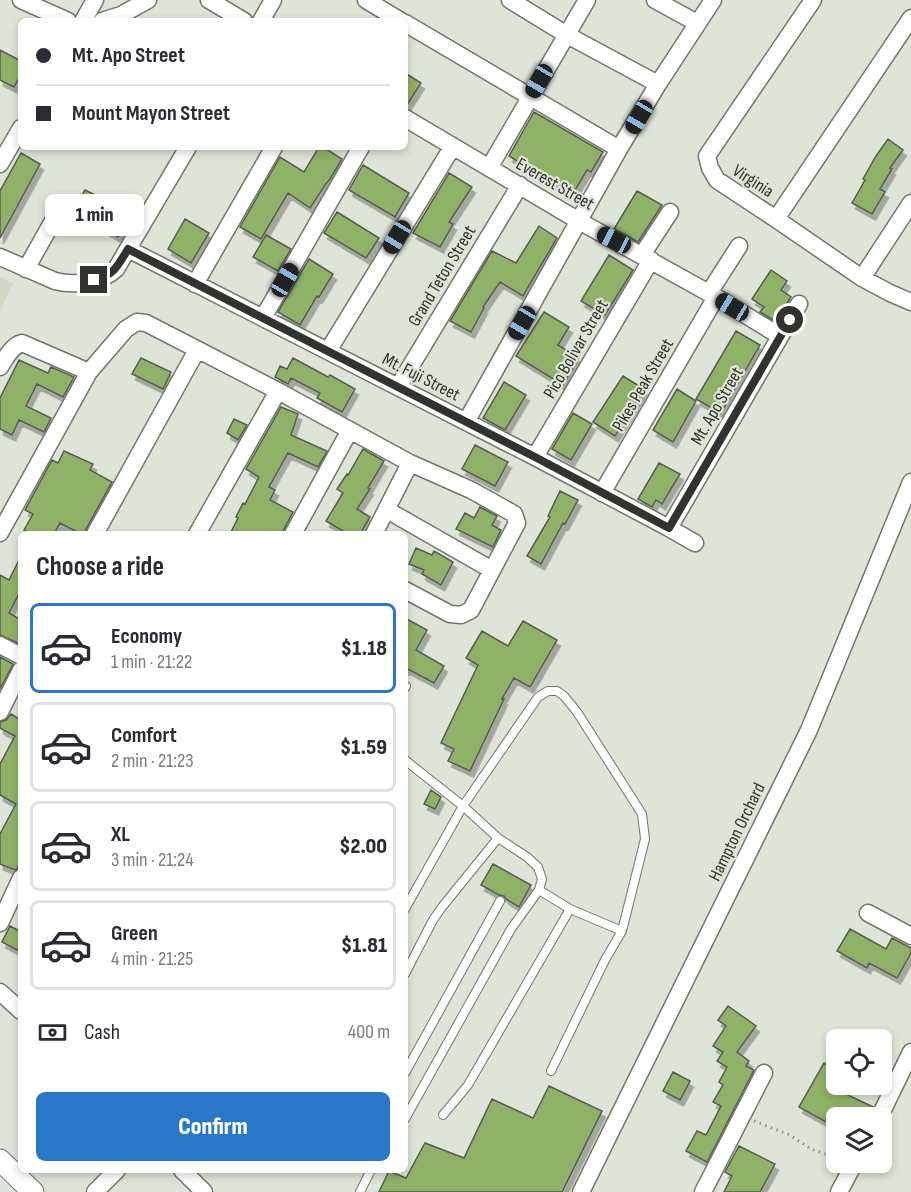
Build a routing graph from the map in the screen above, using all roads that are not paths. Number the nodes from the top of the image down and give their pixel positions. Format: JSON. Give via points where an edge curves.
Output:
{"nodes":[{"id":1,"x":21,"y":0,"type":"edge"},
{"id":2,"x":95,"y":0,"type":"edge"},
{"id":3,"x":148,"y":0,"type":"edge"},
{"id":4,"x":209,"y":0,"type":"edge"},
{"id":5,"x":273,"y":0,"type":"edge"},
{"id":6,"x":366,"y":0,"type":"edge"},
{"id":7,"x":510,"y":0,"type":"edge"},
{"id":8,"x":587,"y":0,"type":"edge"},
{"id":9,"x":655,"y":0,"type":"edge"},
{"id":10,"x":713,"y":0,"type":"edge"},
{"id":11,"x":813,"y":0,"type":"edge"},
{"id":12,"x":61,"y":18,"type":"edge"},
{"id":13,"x":85,"y":18,"type":"edge"},
{"id":14,"x":112,"y":18,"type":"edge"},
{"id":15,"x":239,"y":18,"type":"edge"},
{"id":16,"x":263,"y":18,"type":"edge"},
{"id":17,"x":396,"y":18,"type":"edge"},
{"id":18,"x":911,"y":18,"type":"edge"},
{"id":19,"x":697,"y":23,"type":"junction"},
{"id":20,"x":408,"y":25,"type":"edge"},
{"id":21,"x":567,"y":34,"type":"junction"},
{"id":22,"x":658,"y":84,"type":"junction"},
{"id":23,"x":530,"y":97,"type":"junction"},
{"id":24,"x":408,"y":120,"type":"edge"},
{"id":25,"x":18,"y":133,"type":"edge"},
{"id":26,"x":453,"y":146,"type":"junction"},
{"id":27,"x":619,"y":149,"type":"junction"},
{"id":28,"x":186,"y":150,"type":"edge"},
{"id":29,"x":272,"y":150,"type":"edge"},
{"id":30,"x":359,"y":150,"type":"edge"},
{"id":31,"x":0,"y":164,"type":"edge"},
{"id":32,"x":489,"y":168,"type":"junction"},
{"id":33,"x":520,"y":185,"type":"junction"},
{"id":34,"x":911,"y":202,"type":"edge"},
{"id":35,"x":62,"y":205,"type":"dead end"},
{"id":36,"x":670,"y":212,"type":"dead end"},
{"id":37,"x":776,"y":219,"type":"junction"},
{"id":38,"x":579,"y":221,"type":"junction"},
{"id":39,"x":739,"y":246,"type":"dead end"},
{"id":40,"x":128,"y":249,"type":"junction"},
{"id":41,"x":0,"y":257,"type":"edge"},
{"id":42,"x":647,"y":257,"type":"junction"},
{"id":43,"x":26,"y":269,"type":"junction"},
{"id":44,"x":862,"y":278,"type":"junction"},
{"id":45,"x":195,"y":284,"type":"junction"},
{"id":46,"x":713,"y":295,"type":"junction"},
{"id":47,"x":911,"y":302,"type":"edge"},
{"id":48,"x":799,"y":304,"type":"dead end"},
{"id":49,"x":263,"y":318,"type":"junction"},
{"id":50,"x":780,"y":336,"type":"junction"},
{"id":51,"x":196,"y":350,"type":"junction"},
{"id":52,"x":328,"y":351,"type":"junction"},
{"id":53,"x":0,"y":367,"type":"edge"},
{"id":54,"x":89,"y":372,"type":"junction"},
{"id":55,"x":398,"y":387,"type":"junction"},
{"id":56,"x":278,"y":391,"type":"junction"},
{"id":57,"x":466,"y":422,"type":"junction"},
{"id":58,"x":350,"y":430,"type":"junction"},
{"id":59,"x":535,"y":457,"type":"junction"},
{"id":60,"x":410,"y":463,"type":"junction"},
{"id":61,"x":911,"y":482,"type":"edge"},
{"id":62,"x":602,"y":493,"type":"junction"},
{"id":63,"x":387,"y":510,"type":"junction"},
{"id":64,"x":669,"y":528,"type":"junction"},
{"id":65,"x":97,"y":531,"type":"edge"},
{"id":66,"x":199,"y":531,"type":"edge"},
{"id":67,"x":295,"y":531,"type":"edge"},
{"id":68,"x":376,"y":531,"type":"edge"},
{"id":69,"x":0,"y":533,"type":"edge"},
{"id":70,"x":695,"y":543,"type":"dead end"},
{"id":71,"x":492,"y":570,"type":"junction"},
{"id":72,"x":408,"y":592,"type":"edge"},
{"id":73,"x":0,"y":645,"type":"edge"},
{"id":74,"x":18,"y":654,"type":"edge"},
{"id":75,"x":18,"y":676,"type":"edge"},
{"id":76,"x":0,"y":712,"type":"edge"},
{"id":77,"x":408,"y":763,"type":"edge"},
{"id":78,"x":463,"y":806,"type":"junction"},
{"id":79,"x":498,"y":838,"type":"junction"},
{"id":80,"x":18,"y":884,"type":"edge"},
{"id":81,"x":539,"y":890,"type":"junction"},
{"id":82,"x":500,"y":901,"type":"dead end"},
{"id":83,"x":408,"y":904,"type":"edge"},
{"id":84,"x":570,"y":909,"type":"junction"},
{"id":85,"x":868,"y":913,"type":"dead end"},
{"id":86,"x":0,"y":923,"type":"edge"},
{"id":87,"x":622,"y":931,"type":"junction"},
{"id":88,"x":911,"y":936,"type":"edge"},
{"id":89,"x":408,"y":968,"type":"edge"},
{"id":90,"x":0,"y":992,"type":"edge"},
{"id":91,"x":18,"y":1008,"type":"edge"},
{"id":92,"x":911,"y":1052,"type":"edge"},
{"id":93,"x":408,"y":1068,"type":"edge"},
{"id":94,"x":551,"y":1071,"type":"dead end"},
{"id":95,"x":764,"y":1073,"type":"dead end"},
{"id":96,"x":884,"y":1107,"type":"edge"},
{"id":97,"x":408,"y":1114,"type":"edge"},
{"id":98,"x":443,"y":1115,"type":"dead end"},
{"id":99,"x":0,"y":1160,"type":"edge"},
{"id":100,"x":114,"y":1173,"type":"edge"},
{"id":101,"x":185,"y":1173,"type":"edge"},
{"id":102,"x":370,"y":1173,"type":"edge"},
{"id":103,"x":849,"y":1173,"type":"edge"},
{"id":104,"x":33,"y":1192,"type":"edge"},
{"id":105,"x":95,"y":1192,"type":"edge"},
{"id":106,"x":204,"y":1192,"type":"edge"},
{"id":107,"x":360,"y":1192,"type":"edge"},
{"id":108,"x":581,"y":1192,"type":"edge"},
{"id":109,"x":703,"y":1192,"type":"edge"},
{"id":110,"x":839,"y":1192,"type":"edge"}],
"edges":[{"from":1,"to":12,"type":"street"},
{"from":2,"to":13,"type":"street"},
{"from":3,"to":14,"type":"street"},
{"from":4,"to":15,"type":"street"},
{"from":5,"to":16,"type":"street"},
{"from":6,"to":17,"type":"street"},
{"from":7,"to":21,"type":"street"},
{"from":8,"to":21,"type":"street"},
{"from":9,"to":19,"type":"street"},
{"from":10,"to":19,"type":"street"},
{"from":11,"to":37,"type":"street","name":"Virginia","via":[[707,156],[717,180]]},
{"from":18,"to":37,"type":"street","name":"Virginia"},
{"from":19,"to":22,"type":"street"},
{"from":20,"to":23,"type":"street"},
{"from":21,"to":22,"type":"street"},
{"from":21,"to":23,"type":"street"},
{"from":22,"to":27,"type":"street"},
{"from":23,"to":27,"type":"street"},
{"from":23,"to":32,"type":"street"},
{"from":24,"to":26,"type":"street","name":"Everest Street"},
{"from":25,"to":31,"type":"street"},
{"from":26,"to":32,"type":"street","name":"Everest Street"},
{"from":26,"to":52,"type":"street"},
{"from":27,"to":38,"type":"street"},
{"from":28,"to":40,"type":"street"},
{"from":29,"to":45,"type":"street"},
{"from":30,"to":49,"type":"street"},
{"from":32,"to":33,"type":"street","name":"Everest Street"},
{"from":33,"to":38,"type":"street","name":"Everest Street"},
{"from":33,"to":55,"type":"street","name":"Grand Teton Street"},
{"from":34,"to":44,"type":"street"},
{"from":35,"to":43,"type":"street"},
{"from":36,"to":42,"type":"street","name":"Pico Bolivar Street"},
{"from":37,"to":44,"type":"street"},
{"from":38,"to":42,"type":"street","name":"Everest Street"},
{"from":38,"to":57,"type":"street"},
{"from":39,"to":46,"type":"street","name":"Pikes Peak Street"},
{"from":40,"to":43,"type":"street","via":[[111,274],[94,280],[64,283]]},
{"from":40,"to":45,"type":"street","name":"Mt. Fuji Street"},
{"from":41,"to":43,"type":"street"},
{"from":42,"to":46,"type":"street","name":"Everest Street"},
{"from":42,"to":59,"type":"street","name":"Pico Bolivar Street"},
{"from":44,"to":47,"type":"street"},
{"from":45,"to":49,"type":"street","name":"Mt. Fuji Street"},
{"from":46,"to":50,"type":"street","name":"Everest Street"},
{"from":46,"to":62,"type":"street","name":"Pikes Peak Street"},
{"from":48,"to":50,"type":"street","name":"Mt. Apo Street"},
{"from":49,"to":52,"type":"street","name":"Mt. Fuji Street"},
{"from":50,"to":64,"type":"street","name":"Mt. Apo Street"},
{"from":51,"to":54,"type":"street","via":[[137,322],[126,329]]},
{"from":51,"to":56,"type":"street"},
{"from":51,"to":65,"type":"street"},
{"from":52,"to":55,"type":"street","name":"Mt. Fuji Street"},
{"from":53,"to":54,"type":"street","via":[[12,349],[22,343]]},
{"from":54,"to":69,"type":"street"},
{"from":55,"to":57,"type":"street","name":"Mt. Fuji Street"},
{"from":56,"to":58,"type":"street"},
{"from":56,"to":66,"type":"street"},
{"from":57,"to":59,"type":"street","name":"Mt. Fuji Street"},
{"from":58,"to":60,"type":"street"},
{"from":58,"to":67,"type":"street"},
{"from":59,"to":62,"type":"street","name":"Mt. Fuji Street"},
{"from":60,"to":63,"type":"street"},
{"from":60,"to":71,"type":"street","via":[[514,514],[517,523]]},
{"from":61,"to":108,"type":"street","name":"Hampton Orchard","via":[[809,730]]},
{"from":62,"to":64,"type":"street","name":"Mt. Fuji Street"},
{"from":63,"to":68,"type":"street"},
{"from":63,"to":71,"type":"street"},
{"from":64,"to":70,"type":"street","name":"Mt. Fuji Street"},
{"from":71,"to":72,"type":"street","via":[[471,610],[461,615],[450,614]]},
{"from":73,"to":74,"type":"street"},
{"from":75,"to":76,"type":"street"},
{"from":77,"to":78,"type":"lane"},
{"from":78,"to":79,"type":"lane"},
{"from":78,"to":83,"type":"lane"},
{"from":78,"to":87,"type":"lane","via":[[538,697],[548,691],[564,696],[642,814],[645,839]]},
{"from":79,"to":81,"type":"lane","via":[[538,867],[542,879]]},
{"from":79,"to":89,"type":"lane","via":[[433,920]]},
{"from":80,"to":86,"type":"street"},
{"from":81,"to":84,"type":"lane"},
{"from":81,"to":97,"type":"lane","via":[[511,928]]},
{"from":82,"to":93,"type":"lane"},
{"from":84,"to":87,"type":"lane"},
{"from":84,"to":98,"type":"lane","via":[[468,1086]]},
{"from":85,"to":88,"type":"street"},
{"from":87,"to":94,"type":"lane"},
{"from":90,"to":91,"type":"street"},
{"from":92,"to":96,"type":"street"},
{"from":95,"to":109,"type":"street"},
{"from":99,"to":104,"type":"street"},
{"from":100,"to":105,"type":"street"},
{"from":101,"to":106,"type":"street"},
{"from":102,"to":107,"type":"lane"},
{"from":103,"to":110,"type":"street"}]}
